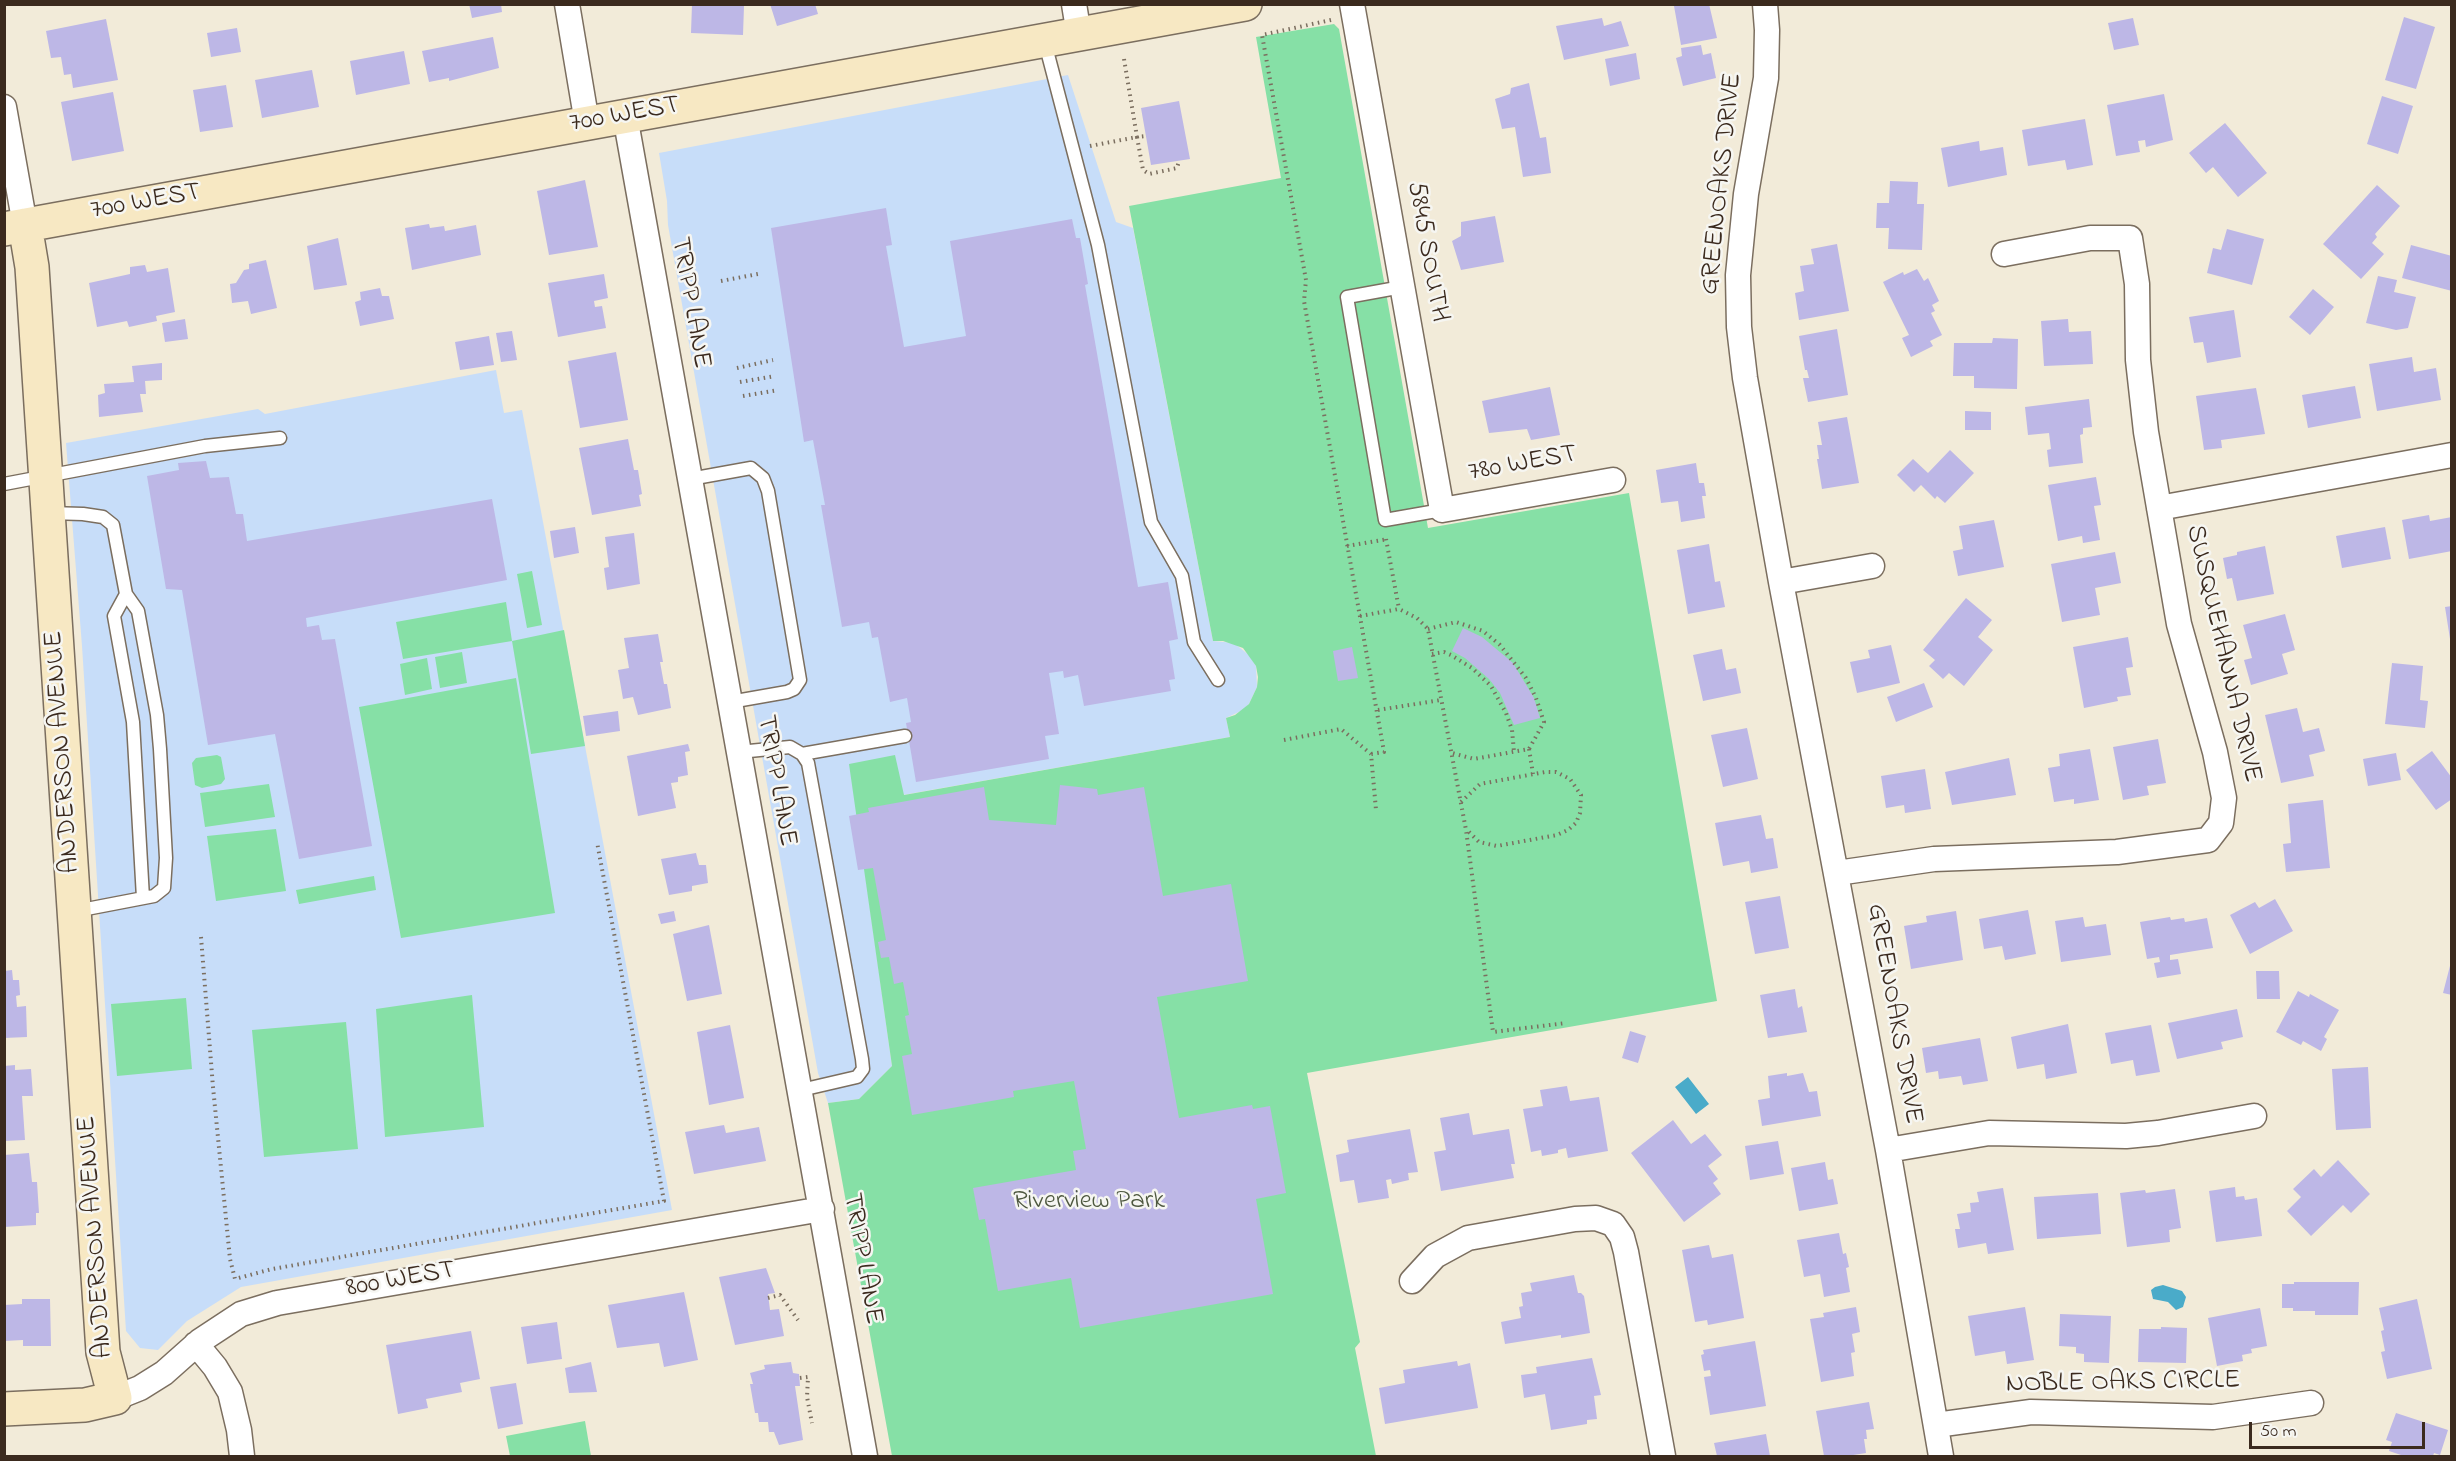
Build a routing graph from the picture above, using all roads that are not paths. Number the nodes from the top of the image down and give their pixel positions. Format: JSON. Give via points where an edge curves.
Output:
{"nodes":[{"id":1,"x":567,"y":4,"type":"edge"},
{"id":2,"x":1245,"y":4,"type":"edge"},
{"id":3,"x":1352,"y":4,"type":"edge"},
{"id":4,"x":1765,"y":4,"type":"edge"},
{"id":5,"x":1077,"y":20,"type":"edge"},
{"id":6,"x":1044,"y":41,"type":"junction"},
{"id":7,"x":4,"y":107,"type":"edge"},
{"id":8,"x":625,"y":116,"type":"junction"},
{"id":9,"x":587,"y":123,"type":"junction"},
{"id":10,"x":15,"y":227,"type":"edge"},
{"id":11,"x":2004,"y":254,"type":"dead end"},
{"id":12,"x":1402,"y":286,"type":"junction"},
{"id":13,"x":280,"y":438,"type":"dead end"},
{"id":14,"x":2451,"y":455,"type":"edge"},
{"id":15,"x":46,"y":478,"type":"junction"},
{"id":16,"x":690,"y":479,"type":"junction"},
{"id":17,"x":1613,"y":480,"type":"dead end"},
{"id":18,"x":4,"y":484,"type":"edge"},
{"id":19,"x":2159,"y":508,"type":"junction"},
{"id":20,"x":1442,"y":510,"type":"junction"},
{"id":21,"x":49,"y":513,"type":"junction"},
{"id":22,"x":1872,"y":566,"type":"dead end"},
{"id":23,"x":1781,"y":582,"type":"junction"},
{"id":24,"x":126,"y":594,"type":"junction"},
{"id":25,"x":1218,"y":680,"type":"dead end"},
{"id":26,"x":730,"y":702,"type":"junction"},
{"id":27,"x":904,"y":736,"type":"dead end"},
{"id":28,"x":739,"y":752,"type":"junction"},
{"id":29,"x":802,"y":754,"type":"junction"},
{"id":30,"x":1837,"y":873,"type":"junction"},
{"id":31,"x":143,"y":898,"type":"junction"},
{"id":32,"x":74,"y":911,"type":"junction"},
{"id":33,"x":801,"y":1090,"type":"junction"},
{"id":34,"x":2254,"y":1116,"type":"dead end"},
{"id":35,"x":1888,"y":1150,"type":"junction"},
{"id":36,"x":822,"y":1209,"type":"junction"},
{"id":37,"x":1412,"y":1281,"type":"dead end"},
{"id":38,"x":196,"y":1344,"type":"junction"},
{"id":39,"x":115,"y":1398,"type":"junction"},
{"id":40,"x":2312,"y":1403,"type":"dead end"},
{"id":41,"x":4,"y":1409,"type":"edge"},
{"id":42,"x":1936,"y":1425,"type":"junction"},
{"id":43,"x":242,"y":1456,"type":"edge"},
{"id":44,"x":865,"y":1456,"type":"edge"},
{"id":45,"x":1663,"y":1456,"type":"edge"},
{"id":46,"x":1941,"y":1456,"type":"edge"}],
"edges":[{"from":1,"to":9,"type":"street"},
{"from":2,"to":5,"type":"street","name":"700 WEST"},
{"from":3,"to":12,"type":"street","name":"5845 SOUTH"},
{"from":4,"to":23,"type":"street","name":"GREENOAKS DRIVE","via":[[1766,78],[1746,194],[1738,275],[1739,327]]},
{"from":5,"to":6,"type":"street","name":"700 WEST"},
{"from":6,"to":8,"type":"street","name":"700 WEST"},
{"from":6,"to":25,"type":"lane","via":[[1098,245],[1151,522],[1182,576],[1194,642]]},
{"from":7,"to":10,"type":"street","name":"ANDERSON AVENUE"},
{"from":8,"to":9,"type":"street","name":"700 WEST"},
{"from":8,"to":16,"type":"street","name":"TRIPP LANE"},
{"from":9,"to":10,"type":"street","name":"700 WEST"},
{"from":10,"to":15,"type":"street","name":"ANDERSON AVENUE","via":[[33,267]]},
{"from":11,"to":19,"type":"street","via":[[2090,238],[2130,238],[2137,284],[2138,360]]},
{"from":12,"to":20,"type":"street","name":"5845 SOUTH"},
{"from":12,"to":20,"type":"lane","via":[[1347,297],[1385,520]]},
{"from":13,"to":15,"type":"lane","via":[[205,446]]},
{"from":14,"to":19,"type":"street","name":"SUSQUEHANNA DRIVE"},
{"from":15,"to":18,"type":"lane"},
{"from":15,"to":21,"type":"street","name":"ANDERSON AVENUE"},
{"from":16,"to":26,"type":"street","name":"TRIPP LANE"},
{"from":16,"to":26,"type":"lane","via":[[751,468],[763,478],[768,491],[800,680],[787,692]]},
{"from":17,"to":20,"type":"street","name":"780 WEST"},
{"from":19,"to":30,"type":"street","name":"SUSQUEHANNA DRIVE","via":[[2179,624],[2224,798],[2221,822],[2208,840],[2117,852],[1934,859]]},
{"from":21,"to":24,"type":"lane","via":[[109,520],[116,536]]},
{"from":21,"to":32,"type":"street","name":"ANDERSON AVENUE"},
{"from":22,"to":23,"type":"street"},
{"from":23,"to":30,"type":"street","name":"GREENOAKS DRIVE"},
{"from":24,"to":31,"type":"lane","via":[[114,616],[133,722]]},
{"from":24,"to":31,"type":"lane","via":[[138,611],[160,749],[166,882],[159,893]]},
{"from":26,"to":28,"type":"street","name":"TRIPP LANE"},
{"from":27,"to":29,"type":"lane"},
{"from":28,"to":29,"type":"lane","via":[[790,747]]},
{"from":28,"to":33,"type":"street","name":"TRIPP LANE"},
{"from":29,"to":33,"type":"lane","via":[[808,763],[863,1069],[857,1077]]},
{"from":30,"to":35,"type":"street","name":"GREENOAKS DRIVE"},
{"from":31,"to":32,"type":"lane"},
{"from":32,"to":39,"type":"street","name":"ANDERSON AVENUE","via":[[103,1352]]},
{"from":33,"to":36,"type":"street","name":"TRIPP LANE"},
{"from":34,"to":35,"type":"street","via":[[2126,1136],[1989,1133]]},
{"from":35,"to":42,"type":"street","name":"GREENOAKS DRIVE"},
{"from":36,"to":38,"type":"street","name":"800 WEST","via":[[277,1303],[241,1314]]},
{"from":36,"to":44,"type":"street","name":"TRIPP LANE"},
{"from":37,"to":45,"type":"street","via":[[1435,1256],[1468,1238],[1575,1219],[1596,1218],[1613,1224],[1626,1252]]},
{"from":38,"to":39,"type":"street","name":"800 WEST","via":[[164,1373]]},
{"from":38,"to":43,"type":"street","via":[[230,1392]]},
{"from":39,"to":41,"type":"street","name":"800 WEST","via":[[85,1404]]},
{"from":40,"to":42,"type":"street","name":"NOBLE OAKS CIRCLE","via":[[2213,1417],[2031,1412]]},
{"from":42,"to":46,"type":"street","name":"GREENOAKS DRIVE"}]}
